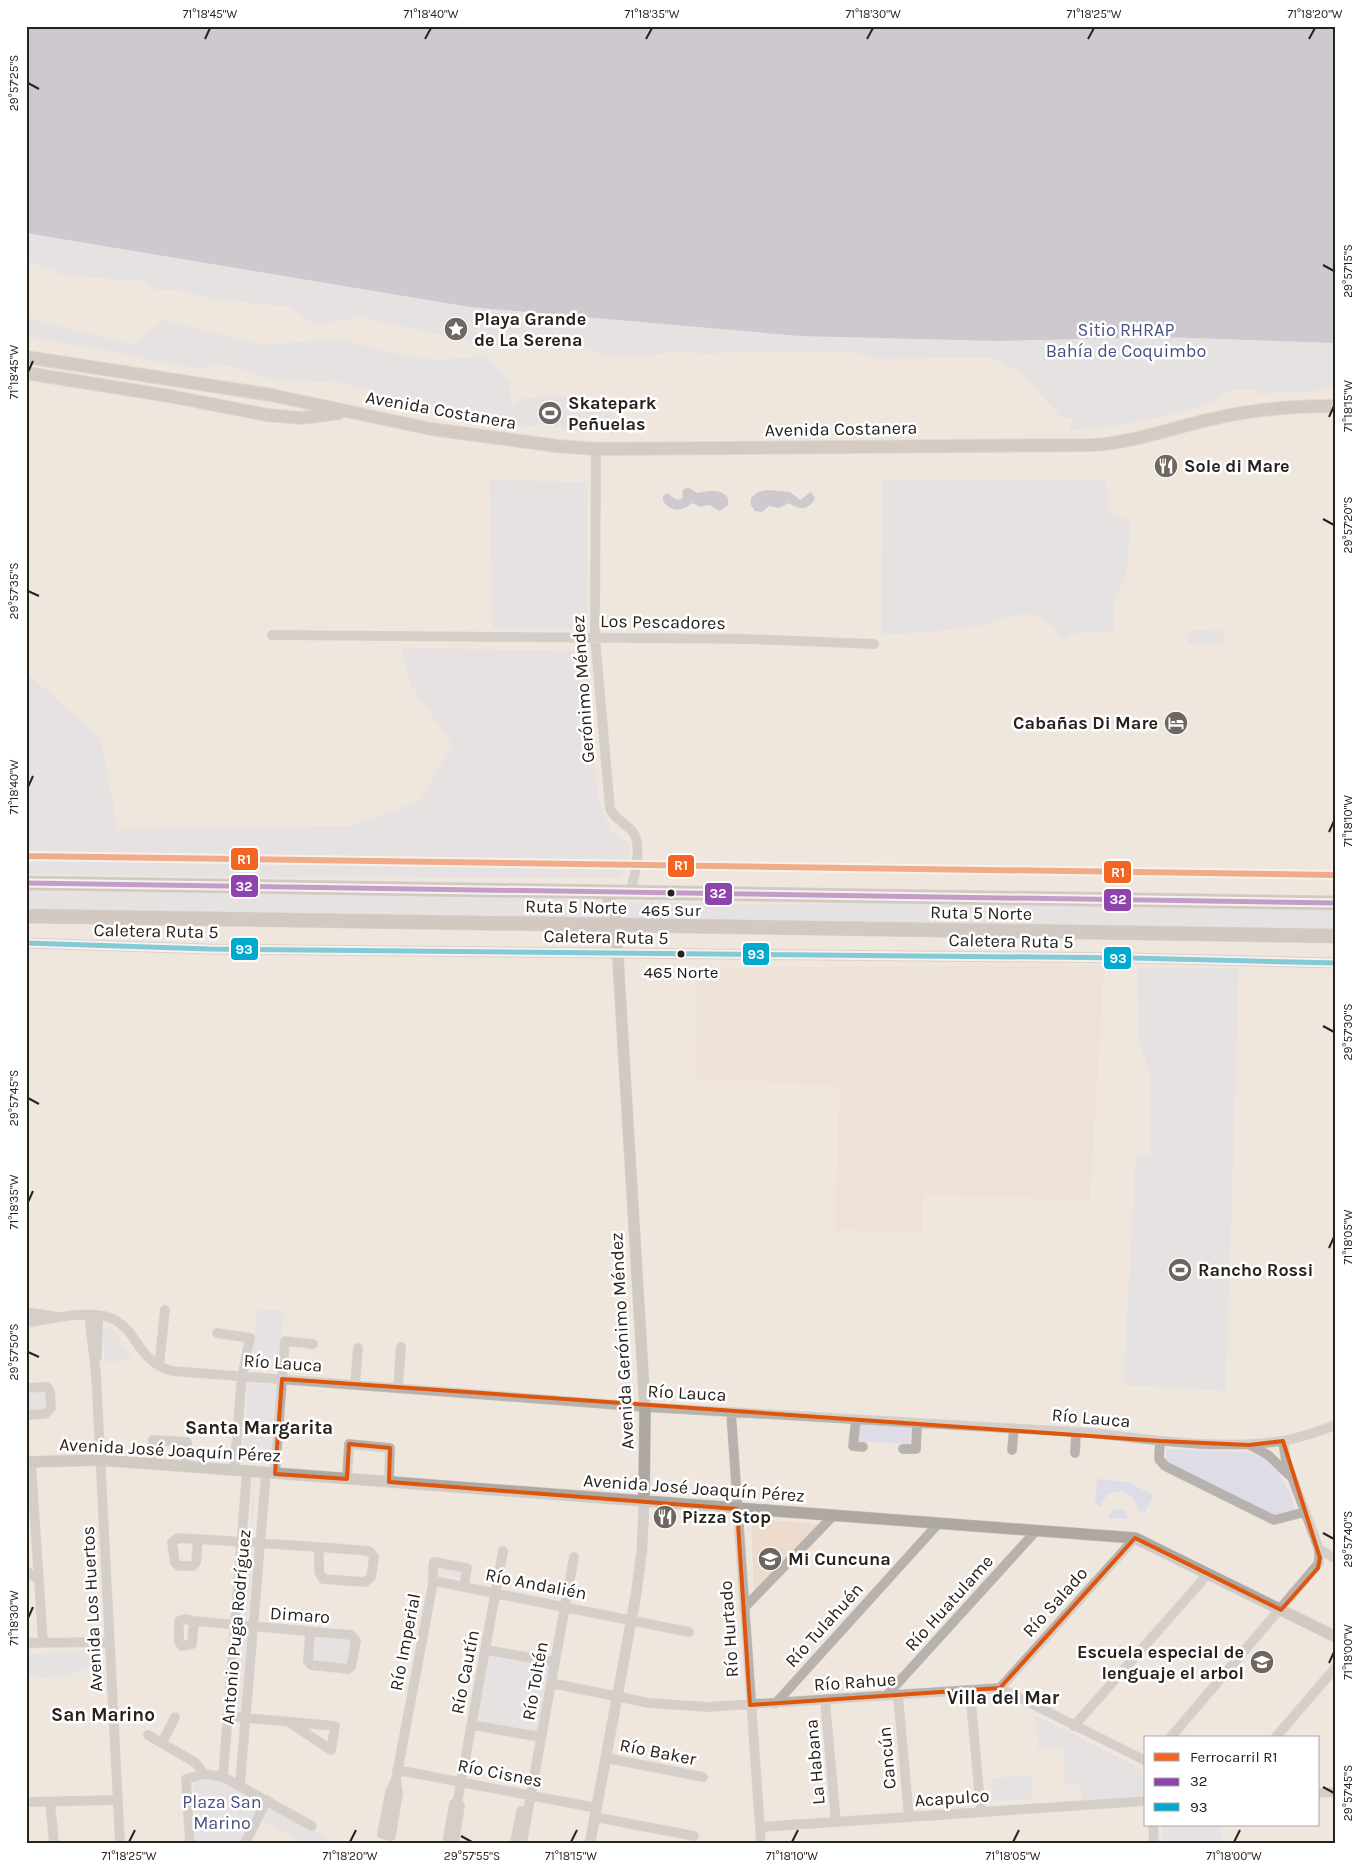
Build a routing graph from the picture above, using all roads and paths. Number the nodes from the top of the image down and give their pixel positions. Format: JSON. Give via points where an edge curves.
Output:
{"nodes":[{"id":1,"x":26,"y":357,"type":"edge"},
{"id":2,"x":26,"y":373,"type":"edge"},
{"id":3,"x":271,"y":395,"type":"junction"},
{"id":4,"x":1336,"y":406,"type":"edge"},
{"id":5,"x":346,"y":411,"type":"junction"},
{"id":6,"x":267,"y":416,"type":"junction"},
{"id":7,"x":596,"y":449,"type":"junction"},
{"id":8,"x":272,"y":635,"type":"dead end"},
{"id":9,"x":594,"y":637,"type":"junction"},
{"id":10,"x":874,"y":644,"type":"dead end"},
{"id":11,"x":26,"y":883,"type":"edge"},
{"id":12,"x":603,"y":891,"type":"junction"},
{"id":13,"x":630,"y":891,"type":"junction"},
{"id":14,"x":1336,"y":903,"type":"edge"},
{"id":15,"x":615,"y":910,"type":"junction"},
{"id":16,"x":26,"y":916,"type":"edge"},
{"id":17,"x":616,"y":926,"type":"junction"},
{"id":18,"x":1336,"y":936,"type":"edge"},
{"id":19,"x":26,"y":943,"type":"edge"},
{"id":20,"x":617,"y":954,"type":"junction"},
{"id":21,"x":1336,"y":962,"type":"edge"},
{"id":22,"x":165,"y":1310,"type":"dead end"},
{"id":23,"x":26,"y":1312,"type":"edge"},
{"id":24,"x":94,"y":1316,"type":"junction"},
{"id":25,"x":61,"y":1317,"type":"junction"},
{"id":26,"x":26,"y":1324,"type":"edge"},
{"id":27,"x":217,"y":1333,"type":"dead end"},
{"id":28,"x":313,"y":1344,"type":"dead end"},
{"id":29,"x":400,"y":1347,"type":"dead end"},
{"id":30,"x":358,"y":1348,"type":"dead end"},
{"id":31,"x":159,"y":1366,"type":"junction"},
{"id":32,"x":242,"y":1376,"type":"junction"},
{"id":33,"x":282,"y":1379,"type":"junction"},
{"id":34,"x":355,"y":1385,"type":"junction"},
{"id":35,"x":26,"y":1388,"type":"edge"},
{"id":36,"x":398,"y":1388,"type":"junction"},
{"id":37,"x":645,"y":1407,"type":"junction"},
{"id":38,"x":731,"y":1412,"type":"junction"},
{"id":39,"x":26,"y":1415,"type":"edge"},
{"id":40,"x":856,"y":1419,"type":"junction"},
{"id":41,"x":918,"y":1423,"type":"junction"},
{"id":42,"x":1336,"y":1425,"type":"edge"},
{"id":43,"x":1014,"y":1428,"type":"junction"},
{"id":44,"x":1076,"y":1432,"type":"junction"},
{"id":45,"x":1160,"y":1441,"type":"junction"},
{"id":46,"x":1283,"y":1441,"type":"junction"},
{"id":47,"x":1249,"y":1444,"type":"junction"},
{"id":48,"x":863,"y":1447,"type":"dead end"},
{"id":49,"x":902,"y":1449,"type":"dead end"},
{"id":50,"x":1012,"y":1450,"type":"dead end"},
{"id":51,"x":1075,"y":1454,"type":"dead end"},
{"id":52,"x":100,"y":1460,"type":"junction"},
{"id":53,"x":29,"y":1462,"type":"edge"},
{"id":54,"x":151,"y":1464,"type":"junction"},
{"id":55,"x":186,"y":1467,"type":"junction"},
{"id":56,"x":234,"y":1470,"type":"junction"},
{"id":57,"x":247,"y":1471,"type":"junction"},
{"id":58,"x":270,"y":1473,"type":"junction"},
{"id":59,"x":346,"y":1479,"type":"junction"},
{"id":60,"x":389,"y":1482,"type":"junction"},
{"id":61,"x":1294,"y":1484,"type":"junction"},
{"id":62,"x":644,"y":1502,"type":"junction"},
{"id":63,"x":737,"y":1509,"type":"junction"},
{"id":64,"x":1305,"y":1512,"type":"junction"},
{"id":65,"x":832,"y":1516,"type":"junction"},
{"id":66,"x":938,"y":1524,"type":"junction"},
{"id":67,"x":1035,"y":1532,"type":"junction"},
{"id":68,"x":1135,"y":1538,"type":"junction"},
{"id":69,"x":198,"y":1540,"type":"dead end"},
{"id":70,"x":241,"y":1542,"type":"junction"},
{"id":71,"x":260,"y":1544,"type":"junction"},
{"id":72,"x":319,"y":1548,"type":"junction"},
{"id":73,"x":1319,"y":1549,"type":"junction"},
{"id":74,"x":503,"y":1551,"type":"dead end"},
{"id":75,"x":574,"y":1557,"type":"dead end"},
{"id":76,"x":1336,"y":1561,"type":"edge"},
{"id":77,"x":1318,"y":1568,"type":"junction"},
{"id":78,"x":26,"y":1571,"type":"edge"},
{"id":79,"x":1208,"y":1574,"type":"junction"},
{"id":80,"x":39,"y":1580,"type":"junction"},
{"id":81,"x":434,"y":1581,"type":"junction"},
{"id":82,"x":464,"y":1586,"type":"junction"},
{"id":83,"x":496,"y":1592,"type":"junction"},
{"id":84,"x":565,"y":1606,"type":"junction"},
{"id":85,"x":744,"y":1608,"type":"junction"},
{"id":86,"x":1280,"y":1610,"type":"junction"},
{"id":87,"x":631,"y":1620,"type":"junction"},
{"id":88,"x":194,"y":1621,"type":"dead end"},
{"id":89,"x":235,"y":1626,"type":"junction"},
{"id":90,"x":253,"y":1628,"type":"junction"},
{"id":91,"x":689,"y":1632,"type":"dead end"},
{"id":92,"x":310,"y":1633,"type":"junction"},
{"id":93,"x":1336,"y":1637,"type":"edge"},
{"id":94,"x":109,"y":1642,"type":"junction"},
{"id":95,"x":26,"y":1643,"type":"edge"},
{"id":96,"x":43,"y":1643,"type":"junction"},
{"id":97,"x":486,"y":1650,"type":"junction"},
{"id":98,"x":555,"y":1662,"type":"junction"},
{"id":99,"x":1336,"y":1667,"type":"edge"},
{"id":100,"x":551,"y":1682,"type":"junction"},
{"id":101,"x":1000,"y":1688,"type":"junction"},
{"id":102,"x":970,"y":1691,"type":"junction"},
{"id":103,"x":886,"y":1696,"type":"junction"},
{"id":104,"x":898,"y":1696,"type":"junction"},
{"id":105,"x":617,"y":1697,"type":"junction"},
{"id":106,"x":826,"y":1700,"type":"junction"},
{"id":107,"x":775,"y":1704,"type":"junction"},
{"id":108,"x":750,"y":1705,"type":"junction"},
{"id":109,"x":228,"y":1716,"type":"junction"},
{"id":110,"x":175,"y":1717,"type":"dead end"},
{"id":111,"x":245,"y":1718,"type":"junction"},
{"id":112,"x":289,"y":1722,"type":"junction"},
{"id":113,"x":471,"y":1725,"type":"junction"},
{"id":114,"x":1074,"y":1726,"type":"junction"},
{"id":115,"x":148,"y":1734,"type":"dead end"},
{"id":116,"x":1172,"y":1736,"type":"edge"},
{"id":117,"x":1277,"y":1736,"type":"edge"},
{"id":118,"x":541,"y":1737,"type":"junction"},
{"id":119,"x":162,"y":1743,"type":"junction"},
{"id":120,"x":606,"y":1758,"type":"junction"},
{"id":121,"x":1144,"y":1759,"type":"edge"},
{"id":122,"x":204,"y":1774,"type":"junction"},
{"id":123,"x":396,"y":1775,"type":"junction"},
{"id":124,"x":223,"y":1776,"type":"junction"},
{"id":125,"x":704,"y":1777,"type":"dead end"},
{"id":126,"x":461,"y":1782,"type":"junction"},
{"id":127,"x":240,"y":1784,"type":"junction"},
{"id":128,"x":1334,"y":1790,"type":"edge"},
{"id":129,"x":1320,"y":1793,"type":"edge"},
{"id":130,"x":530,"y":1795,"type":"junction"},
{"id":131,"x":458,"y":1799,"type":"junction"},
{"id":132,"x":118,"y":1800,"type":"junction"},
{"id":133,"x":267,"y":1800,"type":"junction"},
{"id":134,"x":1144,"y":1801,"type":"edge"},
{"id":135,"x":26,"y":1802,"type":"edge"},
{"id":136,"x":50,"y":1802,"type":"junction"},
{"id":137,"x":527,"y":1812,"type":"junction"},
{"id":138,"x":981,"y":1812,"type":"junction"},
{"id":139,"x":596,"y":1813,"type":"junction"},
{"id":140,"x":909,"y":1817,"type":"junction"},
{"id":141,"x":836,"y":1822,"type":"junction"},
{"id":142,"x":312,"y":1826,"type":"dead end"},
{"id":143,"x":1153,"y":1826,"type":"edge"},
{"id":144,"x":760,"y":1827,"type":"junction"},
{"id":145,"x":694,"y":1836,"type":"dead end"},
{"id":146,"x":54,"y":1843,"type":"edge"},
{"id":147,"x":120,"y":1843,"type":"edge"},
{"id":148,"x":190,"y":1843,"type":"edge"},
{"id":149,"x":245,"y":1843,"type":"edge"},
{"id":150,"x":447,"y":1843,"type":"edge"},
{"id":151,"x":454,"y":1843,"type":"edge"},
{"id":152,"x":515,"y":1843,"type":"edge"},
{"id":153,"x":522,"y":1843,"type":"edge"},
{"id":154,"x":590,"y":1843,"type":"edge"},
{"id":155,"x":761,"y":1843,"type":"edge"},
{"id":156,"x":1154,"y":1843,"type":"edge"}],
"edges":[{"from":1,"to":3,"type":"main road","name":"Avenida Costanera"},
{"from":2,"to":6,"type":"main road","name":"Avenida Costanera"},
{"from":3,"to":5,"type":"main road","name":"Avenida Costanera"},
{"from":3,"to":6,"type":"main road","via":[[276,406]]},
{"from":4,"to":7,"type":"main road","name":"Avenida Costanera","via":[[1291,407],[1237,414],[1148,437],[1092,445]]},
{"from":5,"to":6,"type":"main road","name":"Avenida Costanera","via":[[301,418]]},
{"from":5,"to":7,"type":"main road","name":"Avenida Costanera","via":[[474,436]]},
{"from":7,"to":9,"type":"street","name":"Gerónimo Méndez"},
{"from":8,"to":9,"type":"street","name":"Los Pescadores"},
{"from":9,"to":10,"type":"street","name":"Los Pescadores"},
{"from":9,"to":13,"type":"street","name":"Gerónimo Méndez","via":[[610,809],[632,830],[637,840],[635,878]]},
{"from":11,"to":12,"type":"highway","name":"Ruta 5 Norte"},
{"from":12,"to":13,"type":"highway","name":"Ruta 5 Norte"},
{"from":12,"to":15,"type":"main road"},
{"from":13,"to":14,"type":"highway","name":"Ruta 5 Norte"},
{"from":13,"to":15,"type":"main road","name":"Gerónimo Méndez"},
{"from":15,"to":17,"type":"main road"},
{"from":16,"to":17,"type":"highway","name":"Ruta 5 Norte"},
{"from":17,"to":18,"type":"highway","name":"Ruta 5 Norte"},
{"from":17,"to":20,"type":"main road"},
{"from":19,"to":20,"type":"street","name":"Caletera Ruta 5","via":[[209,949]]},
{"from":20,"to":21,"type":"street","name":"Caletera Ruta 5"},
{"from":20,"to":37,"type":"main road","name":"Avenida Gerónimo Méndez"},
{"from":22,"to":31,"type":"street"},
{"from":23,"to":25,"type":"street"},
{"from":24,"to":25,"type":"street","name":"Río Lauca"},
{"from":24,"to":31,"type":"street","name":"Río Lauca","via":[[108,1317],[120,1324],[147,1358]]},
{"from":24,"to":52,"type":"street","name":"Avenida Los Huertos"},
{"from":25,"to":26,"type":"street","name":"Río Lauca"},
{"from":27,"to":32,"type":"street","via":[[250,1338]]},
{"from":28,"to":33,"type":"street","name":"Antonio Puga Rodríguez","via":[[285,1341]]},
{"from":29,"to":36,"type":"street"},
{"from":30,"to":34,"type":"street"},
{"from":31,"to":32,"type":"street","name":"Río Lauca","via":[[172,1371]]},
{"from":32,"to":33,"type":"street","name":"Río Lauca"},
{"from":32,"to":56,"type":"street"},
{"from":33,"to":34,"type":"street","name":"Río Lauca"},
{"from":33,"to":58,"type":"street","name":"Antonio Puga Rodríguez"},
{"from":34,"to":36,"type":"street","name":"Río Lauca"},
{"from":35,"to":39,"type":"street","via":[[47,1387],[51,1408],[45,1414]]},
{"from":36,"to":37,"type":"street","name":"Río Lauca"},
{"from":37,"to":38,"type":"street","name":"Río Lauca"},
{"from":37,"to":62,"type":"main road","name":"Avenida Gerónimo Méndez"},
{"from":38,"to":40,"type":"street","name":"Río Lauca"},
{"from":38,"to":63,"type":"street","name":"Río Hurtado"},
{"from":40,"to":41,"type":"street","name":"Río Lauca"},
{"from":40,"to":48,"type":"street","via":[[853,1446]]},
{"from":41,"to":43,"type":"street","name":"Río Lauca"},
{"from":41,"to":49,"type":"street","via":[[916,1449]]},
{"from":42,"to":46,"type":"street","name":"Río Lauca"},
{"from":43,"to":44,"type":"street","name":"Río Lauca"},
{"from":43,"to":50,"type":"street"},
{"from":44,"to":45,"type":"street","name":"Río Lauca"},
{"from":44,"to":51,"type":"street"},
{"from":45,"to":47,"type":"street","name":"Río Lauca"},
{"from":45,"to":64,"type":"street","via":[[1159,1459],[1165,1466],[1274,1520]]},
{"from":46,"to":47,"type":"street","name":"Río Lauca"},
{"from":46,"to":61,"type":"street"},
{"from":47,"to":61,"type":"street","via":[[1277,1461]]},
{"from":52,"to":53,"type":"main road","name":"Avenida José Joaquín Pérez"},
{"from":52,"to":54,"type":"main road","name":"Avenida José Joaquín Pérez"},
{"from":52,"to":94,"type":"street","name":"Avenida Los Huertos"},
{"from":53,"to":80,"type":"street"},
{"from":54,"to":55,"type":"main road","name":"Avenida José Joaquín Pérez"},
{"from":54,"to":55,"type":"street","via":[[153,1440],[187,1442]]},
{"from":55,"to":56,"type":"main road","name":"Avenida José Joaquín Pérez"},
{"from":56,"to":57,"type":"main road","name":"Avenida José Joaquín Pérez"},
{"from":57,"to":58,"type":"main road","name":"Avenida José Joaquín Pérez"},
{"from":57,"to":70,"type":"street","name":"Antonio Puga Rodríguez"},
{"from":58,"to":59,"type":"main road","name":"Avenida José Joaquín Pérez"},
{"from":58,"to":71,"type":"street","name":"Antonio Puga Rodríguez"},
{"from":59,"to":60,"type":"main road","name":"Avenida José Joaquín Pérez"},
{"from":59,"to":60,"type":"street","via":[[349,1444],[390,1448]]},
{"from":60,"to":62,"type":"main road","name":"Avenida José Joaquín Pérez"},
{"from":61,"to":64,"type":"street"},
{"from":62,"to":63,"type":"main road","name":"Avenida José Joaquín Pérez"},
{"from":62,"to":87,"type":"street","name":"Avenida Gerónimo Méndez","via":[[640,1572]]},
{"from":63,"to":65,"type":"main road","name":"Avenida José Joaquín Pérez"},
{"from":63,"to":85,"type":"street","name":"Río Hurtado"},
{"from":64,"to":73,"type":"street"},
{"from":65,"to":66,"type":"main road","name":"Avenida José Joaquín Pérez"},
{"from":65,"to":85,"type":"street"},
{"from":66,"to":67,"type":"main road","name":"Avenida José Joaquín Pérez"},
{"from":66,"to":107,"type":"street","name":"Río Tulahuén"},
{"from":67,"to":68,"type":"main road","name":"Avenida José Joaquín Pérez"},
{"from":67,"to":103,"type":"street","name":"Río Huatulame"},
{"from":68,"to":79,"type":"main road","name":"Avenida José Joaquín Pérez"},
{"from":68,"to":101,"type":"street","name":"Río Salado"},
{"from":69,"to":70,"type":"street"},
{"from":70,"to":71,"type":"street"},
{"from":70,"to":89,"type":"street","name":"Antonio Puga Rodríguez"},
{"from":71,"to":72,"type":"street"},
{"from":71,"to":90,"type":"street","name":"Antonio Puga Rodríguez"},
{"from":72,"to":72,"type":"street","via":[[369,1551],[374,1557],[371,1577],[365,1582],[323,1579],[319,1572]]},
{"from":73,"to":76,"type":"street"},
{"from":73,"to":77,"type":"street"},
{"from":74,"to":83,"type":"street","name":"Río Cautín"},
{"from":75,"to":84,"type":"street","name":"Río Toltén"},
{"from":76,"to":77,"type":"street"},
{"from":77,"to":86,"type":"street"},
{"from":78,"to":80,"type":"street"},
{"from":79,"to":86,"type":"main road","name":"Avenida José Joaquín Pérez"},
{"from":79,"to":114,"type":"street"},
{"from":80,"to":96,"type":"street"},
{"from":81,"to":82,"type":"street","name":"Río Andalién"},
{"from":81,"to":82,"type":"street","name":"Río Imperial","via":[[434,1562],[467,1568]]},
{"from":81,"to":123,"type":"street","name":"Río Imperial"},
{"from":82,"to":83,"type":"street","name":"Río Andalién"},
{"from":83,"to":84,"type":"street","name":"Río Andalién"},
{"from":83,"to":97,"type":"street","name":"Río Cautín"},
{"from":84,"to":87,"type":"street","name":"Río Andalién"},
{"from":84,"to":98,"type":"street","name":"Río Toltén"},
{"from":85,"to":108,"type":"street","name":"Río Hurtado"},
{"from":86,"to":93,"type":"main road","name":"Avenida José Joaquín Pérez"},
{"from":86,"to":116,"type":"street"},
{"from":87,"to":91,"type":"street","name":"Río Andalién"},
{"from":87,"to":105,"type":"street","name":"Avenida Gerónimo Méndez"},
{"from":88,"to":89,"type":"street","name":"Dimaro"},
{"from":89,"to":90,"type":"street","name":"Dimaro"},
{"from":89,"to":109,"type":"street","name":"Antonio Puga Rodríguez"},
{"from":90,"to":92,"type":"street","name":"Dimaro"},
{"from":90,"to":111,"type":"street","name":"Antonio Puga Rodríguez"},
{"from":92,"to":92,"type":"street","name":"Dimaro","via":[[308,1661],[311,1665],[348,1669],[353,1664],[356,1641],[351,1635]]},
{"from":94,"to":96,"type":"street"},
{"from":94,"to":132,"type":"street","name":"Avenida Los Huertos"},
{"from":95,"to":96,"type":"street"},
{"from":97,"to":98,"type":"street"},
{"from":97,"to":113,"type":"street","name":"Río Cautín"},
{"from":98,"to":100,"type":"street","name":"Río Toltén"},
{"from":99,"to":117,"type":"street"},
{"from":100,"to":105,"type":"street","name":"Río Rahue"},
{"from":100,"to":118,"type":"street","name":"Río Toltén"},
{"from":101,"to":102,"type":"street","name":"Río Rahue"},
{"from":101,"to":114,"type":"street"},
{"from":102,"to":104,"type":"street","name":"Río Rahue"},
{"from":102,"to":138,"type":"street"},
{"from":103,"to":104,"type":"street","name":"Río Rahue"},
{"from":103,"to":106,"type":"street","name":"Río Rahue"},
{"from":104,"to":140,"type":"street","name":"Cancún"},
{"from":105,"to":108,"type":"street","name":"Río Rahue","via":[[687,1707]]},
{"from":105,"to":120,"type":"street","name":"Avenida Gerónimo Méndez"},
{"from":106,"to":107,"type":"street","name":"Río Rahue"},
{"from":106,"to":141,"type":"street","name":"La Habana"},
{"from":107,"to":108,"type":"street","name":"Río Rahue"},
{"from":108,"to":144,"type":"street","name":"Río Hurtado"},
{"from":109,"to":111,"type":"street"},
{"from":109,"to":124,"type":"street","name":"Antonio Puga Rodríguez"},
{"from":110,"to":119,"type":"street"},
{"from":111,"to":112,"type":"street"},
{"from":111,"to":127,"type":"street","name":"Antonio Puga Rodríguez"},
{"from":112,"to":112,"type":"street","via":[[317,1741],[331,1750],[335,1726]]},
{"from":113,"to":118,"type":"street"},
{"from":113,"to":126,"type":"street","name":"Río Cautín"},
{"from":114,"to":121,"type":"street"},
{"from":115,"to":119,"type":"street"},
{"from":118,"to":130,"type":"street","name":"Río Toltén"},
{"from":119,"to":122,"type":"street","via":[[196,1763]]},
{"from":120,"to":125,"type":"street","name":"Río Baker"},
{"from":120,"to":139,"type":"street","name":"Avenida Gerónimo Méndez"},
{"from":122,"to":124,"type":"street"},
{"from":122,"to":148,"type":"street","via":[[186,1779]]},
{"from":123,"to":123,"type":"street","name":"Río Imperial","via":[[398,1794],[391,1836],[382,1834]]},
{"from":123,"to":126,"type":"street","name":"Río Cisnes"},
{"from":124,"to":127,"type":"street"},
{"from":126,"to":130,"type":"street","name":"Río Cisnes"},
{"from":126,"to":131,"type":"street","name":"Río Cautín"},
{"from":127,"to":133,"type":"street"},
{"from":128,"to":129,"type":"street"},
{"from":130,"to":137,"type":"street","name":"Río Toltén"},
{"from":130,"to":139,"type":"street","name":"Río Cisnes"},
{"from":131,"to":150,"type":"street","name":"Río Cautín","via":[[454,1804]]},
{"from":131,"to":151,"type":"street","name":"Río Cautín","via":[[460,1805]]},
{"from":132,"to":136,"type":"street"},
{"from":132,"to":147,"type":"street","name":"Avenida Los Huertos"},
{"from":133,"to":142,"type":"street"},
{"from":133,"to":149,"type":"street"},
{"from":134,"to":138,"type":"street","name":"Acapulco"},
{"from":135,"to":136,"type":"street"},
{"from":136,"to":146,"type":"street"},
{"from":137,"to":152,"type":"street","name":"Río Toltén","via":[[521,1811]]},
{"from":137,"to":153,"type":"street","name":"Río Toltén"},
{"from":138,"to":140,"type":"street","name":"Acapulco"},
{"from":139,"to":145,"type":"street","name":"Río Cisnes"},
{"from":139,"to":154,"type":"street","name":"Avenida Gerónimo Méndez"},
{"from":140,"to":141,"type":"street","name":"Acapulco"},
{"from":141,"to":144,"type":"street","name":"Acapulco"},
{"from":143,"to":156,"type":"street"},
{"from":144,"to":155,"type":"street","name":"Río Hurtado"}]}
